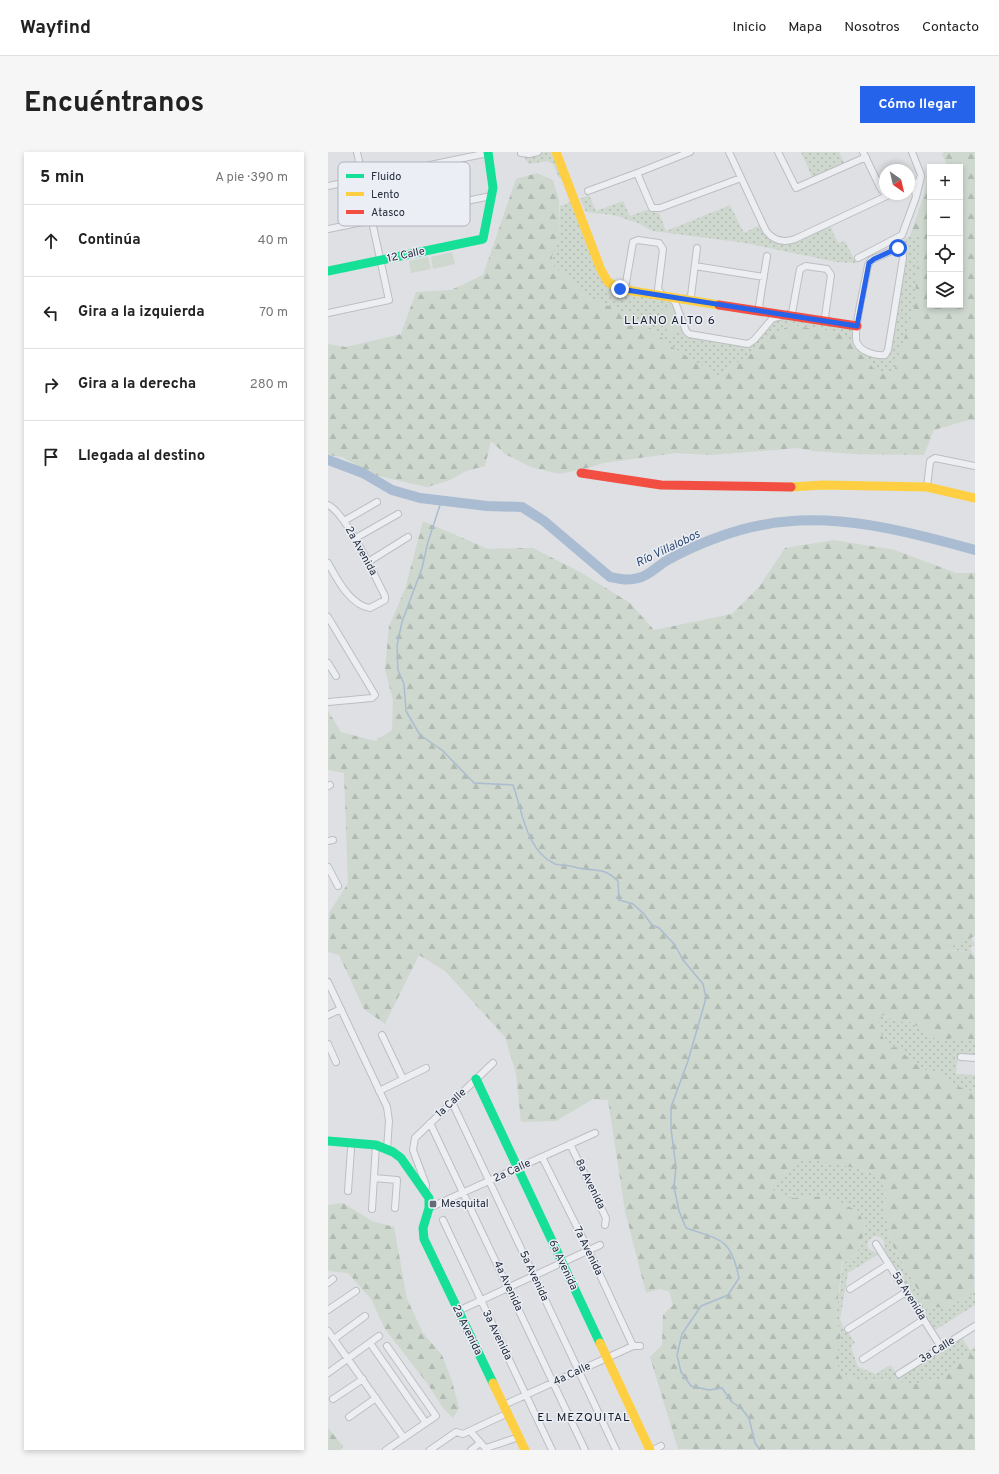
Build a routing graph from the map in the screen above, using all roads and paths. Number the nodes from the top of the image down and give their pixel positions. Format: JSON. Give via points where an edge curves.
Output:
{"nodes":[{"id":1,"x":357,"y":152,"type":"edge"},
{"id":2,"x":538,"y":152,"type":"edge"},
{"id":3,"x":556,"y":152,"type":"edge"},
{"id":4,"x":690,"y":152,"type":"edge"},
{"id":5,"x":729,"y":152,"type":"edge"},
{"id":6,"x":778,"y":152,"type":"edge"},
{"id":7,"x":912,"y":152,"type":"edge"},
{"id":8,"x":488,"y":153,"type":"edge"},
{"id":9,"x":521,"y":153,"type":"edge"},
{"id":10,"x":864,"y":155,"type":"edge"},
{"id":11,"x":359,"y":162,"type":"edge"},
{"id":12,"x":443,"y":162,"type":"edge"},
{"id":13,"x":637,"y":173,"type":"junction"},
{"id":14,"x":921,"y":175,"type":"junction"},
{"id":15,"x":741,"y":178,"type":"junction"},
{"id":16,"x":915,"y":182,"type":"edge"},
{"id":17,"x":338,"y":184,"type":"edge"},
{"id":18,"x":879,"y":185,"type":"edge"},
{"id":19,"x":328,"y":186,"type":"edge"},
{"id":20,"x":915,"y":190,"type":"edge"},
{"id":21,"x":588,"y":192,"type":"dead end"},
{"id":22,"x":491,"y":196,"type":"junction"},
{"id":23,"x":916,"y":197,"type":"junction"},
{"id":24,"x":470,"y":200,"type":"edge"},
{"id":25,"x":879,"y":200,"type":"edge"},
{"id":26,"x":343,"y":226,"type":"edge"},
{"id":27,"x":373,"y":226,"type":"edge"},
{"id":28,"x":328,"y":229,"type":"edge"},
{"id":29,"x":697,"y":248,"type":"dead end"},
{"id":30,"x":767,"y":256,"type":"dead end"},
{"id":31,"x":858,"y":258,"type":"dead end"},
{"id":32,"x":380,"y":261,"type":"junction"},
{"id":33,"x":695,"y":266,"type":"junction"},
{"id":34,"x":328,"y":271,"type":"edge"},
{"id":35,"x":764,"y":277,"type":"junction"},
{"id":36,"x":617,"y":288,"type":"junction"},
{"id":37,"x":666,"y":297,"type":"junction"},
{"id":38,"x":685,"y":300,"type":"junction"},
{"id":39,"x":763,"y":312,"type":"junction"},
{"id":40,"x":328,"y":313,"type":"edge"},
{"id":41,"x":784,"y":315,"type":"junction"},
{"id":42,"x":831,"y":323,"type":"junction"},
{"id":43,"x":857,"y":326,"type":"junction"},
{"id":44,"x":975,"y":466,"type":"edge"},
{"id":45,"x":580,"y":473,"type":"dead end"},
{"id":46,"x":927,"y":487,"type":"junction"},
{"id":47,"x":975,"y":498,"type":"edge"},
{"id":48,"x":377,"y":502,"type":"dead end"},
{"id":49,"x":331,"y":506,"type":"edge"},
{"id":50,"x":398,"y":514,"type":"dead end"},
{"id":51,"x":344,"y":522,"type":"junction"},
{"id":52,"x":408,"y":537,"type":"dead end"},
{"id":53,"x":354,"y":539,"type":"junction"},
{"id":54,"x":368,"y":562,"type":"junction"},
{"id":55,"x":328,"y":563,"type":"edge"},
{"id":56,"x":328,"y":572,"type":"edge"},
{"id":57,"x":335,"y":575,"type":"junction"},
{"id":58,"x":329,"y":618,"type":"edge"},
{"id":59,"x":328,"y":663,"type":"edge"},
{"id":60,"x":336,"y":676,"type":"dead end"},
{"id":61,"x":328,"y":702,"type":"edge"},
{"id":62,"x":328,"y":867,"type":"edge"},
{"id":63,"x":338,"y":886,"type":"dead end"},
{"id":64,"x":329,"y":985,"type":"edge"},
{"id":65,"x":342,"y":1009,"type":"junction"},
{"id":66,"x":328,"y":1015,"type":"edge"},
{"id":67,"x":382,"y":1035,"type":"dead end"},
{"id":68,"x":328,"y":1044,"type":"edge"},
{"id":69,"x":961,"y":1057,"type":"dead end"},
{"id":70,"x":975,"y":1058,"type":"edge"},
{"id":71,"x":336,"y":1062,"type":"dead end"},
{"id":72,"x":493,"y":1063,"type":"dead end"},
{"id":73,"x":426,"y":1068,"type":"dead end"},
{"id":74,"x":403,"y":1079,"type":"junction"},
{"id":75,"x":476,"y":1079,"type":"junction"},
{"id":76,"x":379,"y":1091,"type":"junction"},
{"id":77,"x":452,"y":1102,"type":"junction"},
{"id":78,"x":430,"y":1123,"type":"junction"},
{"id":79,"x":595,"y":1133,"type":"dead end"},
{"id":80,"x":328,"y":1141,"type":"edge"},
{"id":81,"x":570,"y":1144,"type":"junction"},
{"id":82,"x":328,"y":1147,"type":"edge"},
{"id":83,"x":376,"y":1147,"type":"junction"},
{"id":84,"x":351,"y":1149,"type":"junction"},
{"id":85,"x":387,"y":1149,"type":"junction"},
{"id":86,"x":542,"y":1157,"type":"junction"},
{"id":87,"x":518,"y":1168,"type":"junction"},
{"id":88,"x":374,"y":1178,"type":"junction"},
{"id":89,"x":489,"y":1181,"type":"junction"},
{"id":90,"x":348,"y":1191,"type":"dead end"},
{"id":91,"x":425,"y":1191,"type":"junction"},
{"id":92,"x":464,"y":1193,"type":"junction"},
{"id":93,"x":372,"y":1208,"type":"dead end"},
{"id":94,"x":395,"y":1208,"type":"dead end"},
{"id":95,"x":429,"y":1208,"type":"junction"},
{"id":96,"x":443,"y":1220,"type":"dead end"},
{"id":97,"x":605,"y":1225,"type":"dead end"},
{"id":98,"x":876,"y":1244,"type":"dead end"},
{"id":99,"x":600,"y":1245,"type":"dead end"},
{"id":100,"x":588,"y":1250,"type":"junction"},
{"id":101,"x":562,"y":1262,"type":"junction"},
{"id":102,"x":889,"y":1264,"type":"junction"},
{"id":103,"x":534,"y":1275,"type":"junction"},
{"id":104,"x":508,"y":1287,"type":"junction"},
{"id":105,"x":850,"y":1289,"type":"dead end"},
{"id":106,"x":356,"y":1291,"type":"dead end"},
{"id":107,"x":906,"y":1292,"type":"junction"},
{"id":108,"x":481,"y":1301,"type":"junction"},
{"id":109,"x":328,"y":1310,"type":"edge"},
{"id":110,"x":458,"y":1311,"type":"junction"},
{"id":111,"x":365,"y":1316,"type":"dead end"},
{"id":112,"x":923,"y":1320,"type":"junction"},
{"id":113,"x":975,"y":1326,"type":"edge"},
{"id":114,"x":848,"y":1329,"type":"dead end"},
{"id":115,"x":328,"y":1331,"type":"edge"},
{"id":116,"x":379,"y":1336,"type":"dead end"},
{"id":117,"x":334,"y":1339,"type":"junction"},
{"id":118,"x":370,"y":1343,"type":"junction"},
{"id":119,"x":387,"y":1346,"type":"dead end"},
{"id":120,"x":633,"y":1346,"type":"junction"},
{"id":121,"x":640,"y":1346,"type":"dead end"},
{"id":122,"x":942,"y":1347,"type":"junction"},
{"id":123,"x":607,"y":1358,"type":"junction"},
{"id":124,"x":348,"y":1359,"type":"junction"},
{"id":125,"x":863,"y":1359,"type":"dead end"},
{"id":126,"x":578,"y":1371,"type":"junction"},
{"id":127,"x":328,"y":1373,"type":"edge"},
{"id":128,"x":900,"y":1374,"type":"dead end"},
{"id":129,"x":363,"y":1378,"type":"junction"},
{"id":130,"x":553,"y":1382,"type":"junction"},
{"id":131,"x":526,"y":1395,"type":"junction"},
{"id":132,"x":333,"y":1398,"type":"dead end"},
{"id":133,"x":376,"y":1398,"type":"junction"},
{"id":134,"x":506,"y":1409,"type":"junction"},
{"id":135,"x":349,"y":1417,"type":"dead end"},
{"id":136,"x":426,"y":1423,"type":"junction"},
{"id":137,"x":470,"y":1431,"type":"junction"},
{"id":138,"x":519,"y":1436,"type":"junction"},
{"id":139,"x":404,"y":1438,"type":"junction"},
{"id":140,"x":480,"y":1443,"type":"junction"},
{"id":141,"x":661,"y":1446,"type":"dead end"},
{"id":142,"x":390,"y":1449,"type":"edge"},
{"id":143,"x":486,"y":1449,"type":"edge"},
{"id":144,"x":430,"y":1450,"type":"edge"},
{"id":145,"x":471,"y":1450,"type":"edge"},
{"id":146,"x":525,"y":1450,"type":"edge"},
{"id":147,"x":552,"y":1450,"type":"edge"},
{"id":148,"x":585,"y":1450,"type":"edge"},
{"id":149,"x":616,"y":1450,"type":"edge"},
{"id":150,"x":650,"y":1450,"type":"edge"},
{"id":151,"x":653,"y":1450,"type":"edge"}],
"edges":[{"from":1,"to":11,"type":"street"},
{"from":2,"to":9,"type":"street"},
{"from":3,"to":36,"type":"street","via":[[601,270]]},
{"from":4,"to":13,"type":"street"},
{"from":5,"to":15,"type":"street"},
{"from":6,"to":10,"type":"street","via":[[796,188]]},
{"from":7,"to":14,"type":"street"},
{"from":8,"to":12,"type":"street"},
{"from":8,"to":22,"type":"street","via":[[493,186]]},
{"from":10,"to":18,"type":"street"},
{"from":13,"to":15,"type":"street","via":[[650,205],[656,209]]},
{"from":13,"to":21,"type":"street"},
{"from":14,"to":16,"type":"street"},
{"from":14,"to":23,"type":"street"},
{"from":15,"to":25,"type":"street","via":[[768,232],[784,242],[796,239]]},
{"from":17,"to":19,"type":"street"},
{"from":20,"to":23,"type":"street"},
{"from":22,"to":24,"type":"street"},
{"from":22,"to":32,"type":"street","name":"12 Calle","via":[[483,238]]},
{"from":23,"to":31,"type":"street","via":[[900,237]]},
{"from":26,"to":28,"type":"street"},
{"from":27,"to":32,"type":"street"},
{"from":29,"to":33,"type":"street"},
{"from":30,"to":35,"type":"street"},
{"from":32,"to":34,"type":"street","name":"12 Calle"},
{"from":32,"to":40,"type":"street","via":[[388,300]]},
{"from":33,"to":35,"type":"street"},
{"from":33,"to":38,"type":"street","via":[[691,296]]},
{"from":35,"to":39,"type":"street","via":[[759,306]]},
{"from":36,"to":37,"type":"street"},
{"from":36,"to":37,"type":"street","via":[[626,283],[632,243],[638,240],[659,243],[664,249],[658,289],[659,293]]},
{"from":37,"to":38,"type":"street"},
{"from":37,"to":41,"type":"street","via":[[675,302],[688,333],[746,344],[754,340],[772,319]]},
{"from":38,"to":39,"type":"street"},
{"from":39,"to":41,"type":"street"},
{"from":41,"to":42,"type":"street"},
{"from":41,"to":42,"type":"street","via":[[793,312],[800,268],[806,266],[830,272],[825,317]]},
{"from":42,"to":43,"type":"street"},
{"from":43,"to":43,"type":"street","via":[[869,262],[900,249],[904,258],[886,354],[871,353],[859,345],[856,341]]},
{"from":44,"to":46,"type":"street","via":[[935,458],[930,461]]},
{"from":45,"to":46,"type":"street","via":[[661,485],[779,488]]},
{"from":46,"to":47,"type":"street"},
{"from":48,"to":51,"type":"street"},
{"from":49,"to":51,"type":"street","name":"2a Avenida"},
{"from":50,"to":53,"type":"street"},
{"from":51,"to":53,"type":"street","name":"2a Avenida"},
{"from":52,"to":54,"type":"street"},
{"from":53,"to":54,"type":"street","name":"2a Avenida"},
{"from":54,"to":57,"type":"street","name":"2a Avenida","via":[[385,596],[383,602],[373,608],[365,607],[346,592]]},
{"from":55,"to":57,"type":"street"},
{"from":56,"to":57,"type":"street"},
{"from":58,"to":61,"type":"street","via":[[374,693],[372,698]]},
{"from":59,"to":60,"type":"street"},
{"from":62,"to":63,"type":"street"},
{"from":64,"to":65,"type":"street"},
{"from":65,"to":66,"type":"street"},
{"from":65,"to":76,"type":"street"},
{"from":67,"to":74,"type":"street"},
{"from":68,"to":71,"type":"street"},
{"from":69,"to":70,"type":"street"},
{"from":72,"to":75,"type":"street","name":"1a Calle"},
{"from":73,"to":74,"type":"street"},
{"from":74,"to":76,"type":"street"},
{"from":75,"to":77,"type":"street","name":"1a Calle"},
{"from":75,"to":87,"type":"street","name":"6a Avenida"},
{"from":76,"to":85,"type":"street","via":[[388,1113]]},
{"from":77,"to":78,"type":"street","name":"1a Calle"},
{"from":77,"to":89,"type":"street","name":"5a Avenida"},
{"from":78,"to":91,"type":"street","name":"1a Calle","via":[[416,1136],[413,1144],[426,1185]]},
{"from":78,"to":92,"type":"street","name":"4a Avenida"},
{"from":79,"to":81,"type":"street","name":"2a Calle"},
{"from":80,"to":83,"type":"street"},
{"from":81,"to":86,"type":"street","name":"2a Calle"},
{"from":81,"to":97,"type":"street","name":"8a Avenida","via":[[606,1218]]},
{"from":82,"to":84,"type":"street"},
{"from":83,"to":84,"type":"street"},
{"from":83,"to":85,"type":"street"},
{"from":83,"to":88,"type":"street"},
{"from":84,"to":90,"type":"street"},
{"from":85,"to":91,"type":"street","via":[[401,1158]]},
{"from":86,"to":87,"type":"street","name":"2a Calle"},
{"from":86,"to":100,"type":"street","name":"7a Avenida"},
{"from":87,"to":89,"type":"street","name":"2a Calle"},
{"from":87,"to":101,"type":"street","name":"6a Avenida"},
{"from":88,"to":93,"type":"street"},
{"from":88,"to":94,"type":"street","via":[[397,1180]]},
{"from":89,"to":92,"type":"street","name":"2a Calle"},
{"from":89,"to":103,"type":"street","name":"5a Avenida"},
{"from":91,"to":95,"type":"street","via":[[429,1198]]},
{"from":92,"to":95,"type":"street","name":"2a Calle"},
{"from":92,"to":104,"type":"street","name":"4a Avenida"},
{"from":95,"to":110,"type":"street","name":"2a Avenida","via":[[423,1236]]},
{"from":96,"to":108,"type":"street","name":"3a Avenida"},
{"from":98,"to":102,"type":"street","name":"5a Avenida"},
{"from":99,"to":100,"type":"street"},
{"from":100,"to":101,"type":"street"},
{"from":100,"to":120,"type":"street","name":"7a Avenida"},
{"from":101,"to":103,"type":"street"},
{"from":101,"to":123,"type":"street","name":"6a Avenida"},
{"from":102,"to":105,"type":"street"},
{"from":102,"to":107,"type":"street","name":"5a Avenida"},
{"from":103,"to":104,"type":"street"},
{"from":103,"to":126,"type":"street","name":"5a Avenida"},
{"from":104,"to":108,"type":"street"},
{"from":104,"to":130,"type":"street","name":"4a Avenida"},
{"from":106,"to":109,"type":"street"},
{"from":107,"to":112,"type":"street","name":"5a Avenida"},
{"from":107,"to":114,"type":"street"},
{"from":108,"to":110,"type":"street"},
{"from":108,"to":131,"type":"street","name":"3a Avenida"},
{"from":110,"to":134,"type":"street","name":"2a Avenida"},
{"from":111,"to":117,"type":"street"},
{"from":112,"to":122,"type":"street","name":"5a Avenida"},
{"from":112,"to":125,"type":"street"},
{"from":113,"to":122,"type":"street","name":"3a Calle"},
{"from":115,"to":117,"type":"street"},
{"from":116,"to":118,"type":"street"},
{"from":117,"to":124,"type":"street"},
{"from":118,"to":124,"type":"street"},
{"from":118,"to":136,"type":"street"},
{"from":119,"to":136,"type":"street","via":[[436,1416]]},
{"from":120,"to":121,"type":"street","name":"4a Calle"},
{"from":120,"to":123,"type":"street","name":"4a Calle"},
{"from":122,"to":128,"type":"street","name":"3a Calle"},
{"from":123,"to":126,"type":"street","name":"4a Calle"},
{"from":123,"to":150,"type":"street","name":"6a Avenida"},
{"from":124,"to":127,"type":"street"},
{"from":124,"to":129,"type":"street"},
{"from":126,"to":130,"type":"street","name":"4a Calle"},
{"from":126,"to":149,"type":"street","name":"5a Avenida"},
{"from":129,"to":132,"type":"street"},
{"from":129,"to":133,"type":"street"},
{"from":130,"to":131,"type":"street","name":"4a Calle"},
{"from":130,"to":148,"type":"street","name":"4a Avenida"},
{"from":131,"to":134,"type":"street","name":"4a Calle"},
{"from":131,"to":147,"type":"street","name":"3a Avenida"},
{"from":133,"to":135,"type":"street"},
{"from":133,"to":139,"type":"street"},
{"from":134,"to":137,"type":"street","name":"4a Calle"},
{"from":134,"to":138,"type":"street","name":"2a Avenida"},
{"from":136,"to":139,"type":"street"},
{"from":137,"to":140,"type":"street"},
{"from":137,"to":144,"type":"street","name":"4a Calle","via":[[463,1434],[456,1432]]},
{"from":138,"to":143,"type":"street"},
{"from":138,"to":146,"type":"street","name":"2a Avenida"},
{"from":139,"to":142,"type":"street"},
{"from":140,"to":143,"type":"street"},
{"from":140,"to":145,"type":"street"},
{"from":141,"to":151,"type":"street"}]}
